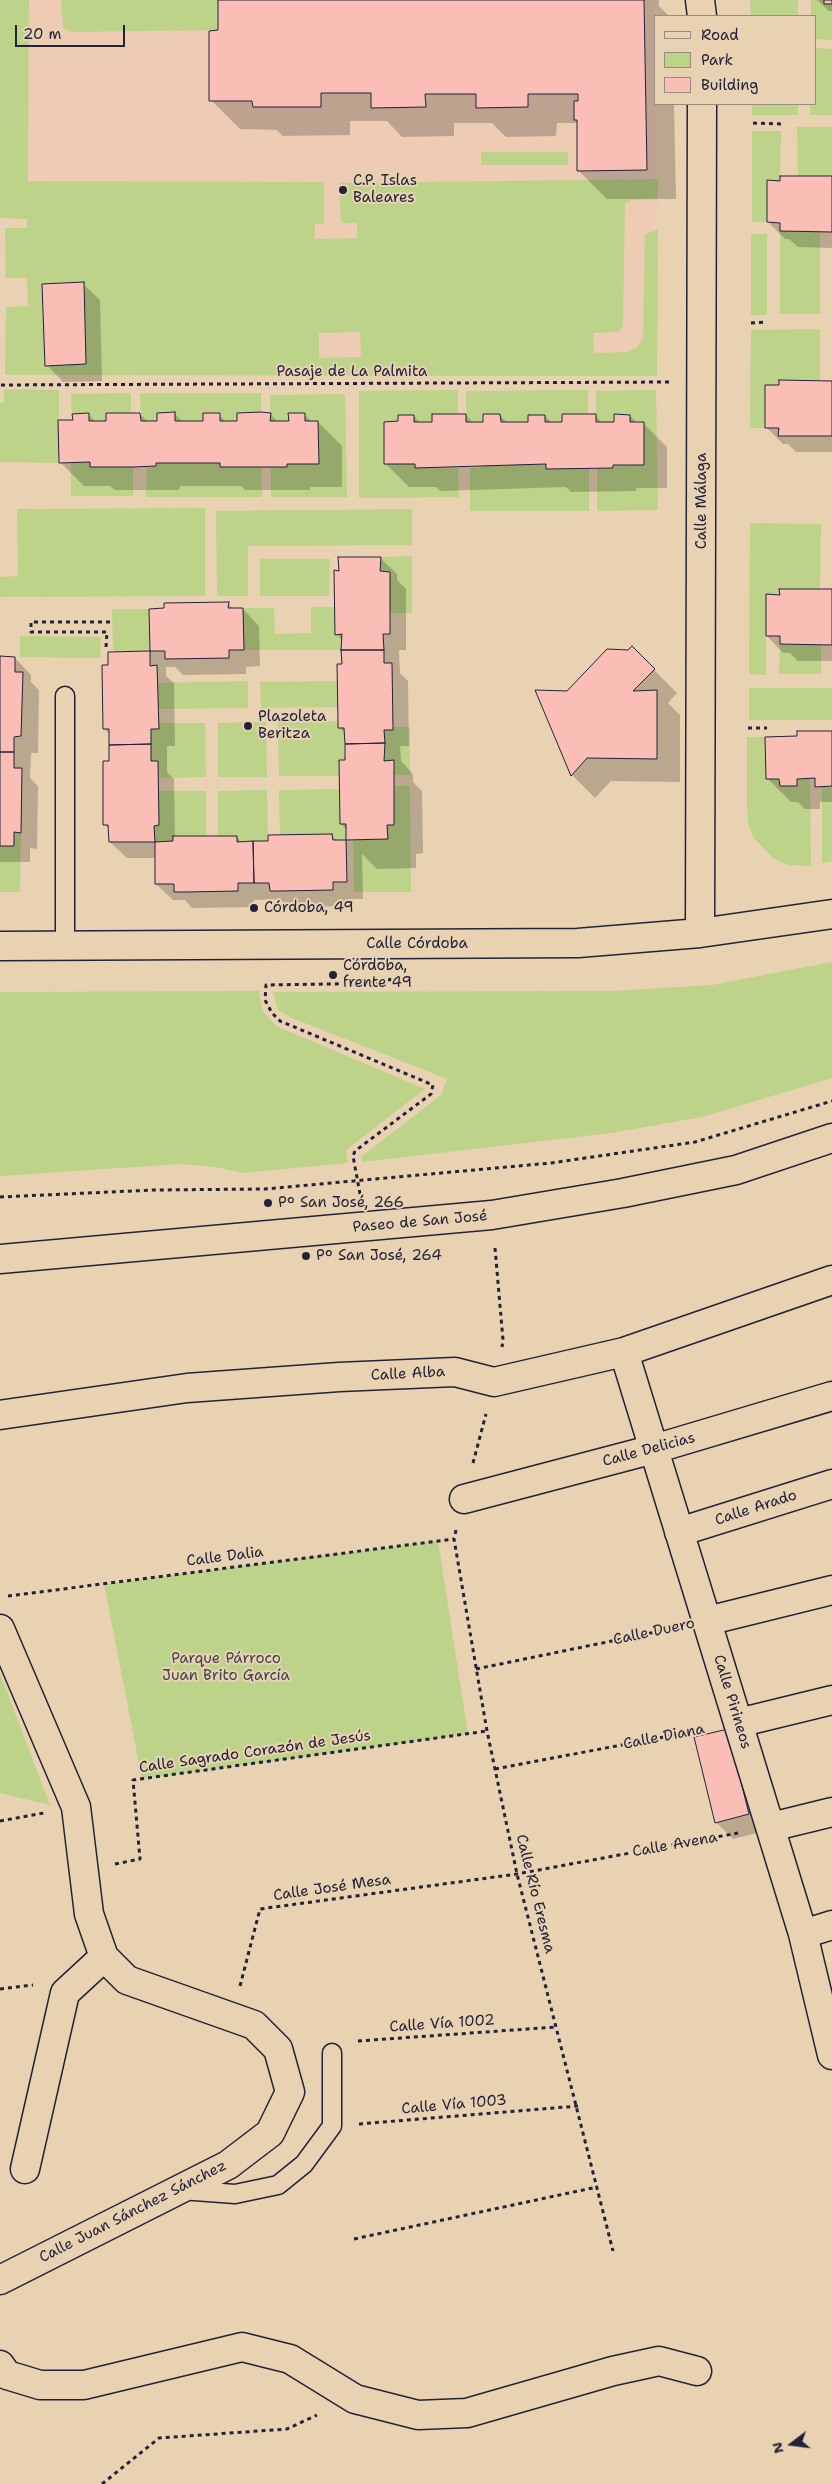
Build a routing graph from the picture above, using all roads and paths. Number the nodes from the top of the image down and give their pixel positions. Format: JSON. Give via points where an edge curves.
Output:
{"nodes":[{"id":1,"x":700,"y":0,"type":"edge"},
{"id":2,"x":702,"y":15,"type":"edge"},
{"id":3,"x":702,"y":105,"type":"edge"},
{"id":4,"x":753,"y":123,"type":"dead end"},
{"id":5,"x":782,"y":124,"type":"dead end"},
{"id":6,"x":766,"y":322,"type":"dead end"},
{"id":7,"x":751,"y":323,"type":"dead end"},
{"id":8,"x":703,"y":382,"type":"junction"},
{"id":9,"x":1,"y":385,"type":"dead end"},
{"id":10,"x":110,"y":622,"type":"dead end"},
{"id":11,"x":106,"y":647,"type":"dead end"},
{"id":12,"x":65,"y":696,"type":"dead end"},
{"id":13,"x":748,"y":728,"type":"dead end"},
{"id":14,"x":767,"y":728,"type":"dead end"},
{"id":15,"x":701,"y":898,"type":"junction"},
{"id":16,"x":832,"y":914,"type":"edge"},
{"id":17,"x":735,"y":928,"type":"junction"},
{"id":18,"x":700,"y":933,"type":"junction"},
{"id":19,"x":665,"y":934,"type":"junction"},
{"id":20,"x":65,"y":945,"type":"junction"},
{"id":21,"x":0,"y":946,"type":"edge"},
{"id":22,"x":266,"y":985,"type":"dead end"},
{"id":23,"x":832,"y":1100,"type":"edge"},
{"id":24,"x":832,"y":1138,"type":"edge"},
{"id":25,"x":355,"y":1163,"type":"dead end"},
{"id":26,"x":0,"y":1197,"type":"edge"},
{"id":27,"x":0,"y":1259,"type":"edge"},
{"id":28,"x":832,"y":1280,"type":"edge"},
{"id":29,"x":624,"y":1352,"type":"junction"},
{"id":30,"x":832,"y":1396,"type":"edge"},
{"id":31,"x":0,"y":1415,"type":"edge"},
{"id":32,"x":654,"y":1449,"type":"junction"},
{"id":33,"x":832,"y":1484,"type":"edge"},
{"id":34,"x":464,"y":1498,"type":"dead end"},
{"id":35,"x":680,"y":1532,"type":"junction"},
{"id":36,"x":454,"y":1539,"type":"joint"},
{"id":37,"x":832,"y":1590,"type":"edge"},
{"id":38,"x":0,"y":1597,"type":"edge"},
{"id":39,"x":707,"y":1621,"type":"junction"},
{"id":40,"x":0,"y":1629,"type":"edge"},
{"id":41,"x":476,"y":1669,"type":"junction"},
{"id":42,"x":832,"y":1700,"type":"edge"},
{"id":43,"x":738,"y":1723,"type":"junction"},
{"id":44,"x":487,"y":1731,"type":"junction"},
{"id":45,"x":495,"y":1769,"type":"junction"},
{"id":46,"x":76,"y":1808,"type":"junction"},
{"id":47,"x":832,"y":1812,"type":"edge"},
{"id":48,"x":0,"y":1821,"type":"edge"},
{"id":49,"x":771,"y":1827,"type":"junction"},
{"id":50,"x":82,"y":1869,"type":"junction"},
{"id":51,"x":517,"y":1874,"type":"junction"},
{"id":52,"x":832,"y":1925,"type":"edge"},
{"id":53,"x":803,"y":1934,"type":"junction"},
{"id":54,"x":104,"y":1957,"type":"junction"},
{"id":55,"x":232,"y":2017,"type":"junction"},
{"id":56,"x":556,"y":2027,"type":"junction"},
{"id":57,"x":830,"y":2042,"type":"edge"},
{"id":58,"x":332,"y":2053,"type":"joint"},
{"id":59,"x":578,"y":2106,"type":"junction"},
{"id":60,"x":332,"y":2126,"type":"junction"},
{"id":61,"x":25,"y":2169,"type":"dead end"},
{"id":62,"x":597,"y":2187,"type":"junction"},
{"id":63,"x":178,"y":2190,"type":"junction"},
{"id":64,"x":354,"y":2239,"type":"dead end"},
{"id":65,"x":613,"y":2251,"type":"dead end"},
{"id":66,"x":0,"y":2280,"type":"edge"},
{"id":67,"x":697,"y":2371,"type":"dead end"},
{"id":68,"x":2,"y":2373,"type":"edge"},
{"id":69,"x":355,"y":2398,"type":"junction"},
{"id":70,"x":102,"y":2484,"type":"edge"}],
"edges":[{"from":1,"to":2,"type":"street"},
{"from":3,"to":8,"type":"street","name":"Calle Málaga"},
{"from":4,"to":5,"type":"path"},
{"from":6,"to":7,"type":"path"},
{"from":8,"to":9,"type":"path","name":"Pasaje de La Palmita"},
{"from":8,"to":15,"type":"street","name":"Calle Málaga"},
{"from":10,"to":11,"type":"path","via":[[31,622],[31,632],[107,632]]},
{"from":12,"to":20,"type":"lane"},
{"from":13,"to":14,"type":"path"},
{"from":15,"to":17,"type":"street","via":[[713,916]]},
{"from":15,"to":18,"type":"street","name":"Calle Málaga"},
{"from":15,"to":19,"type":"street","via":[[691,912]]},
{"from":16,"to":17,"type":"street","name":"Calle Córdoba"},
{"from":17,"to":18,"type":"street","name":"Calle Córdoba"},
{"from":18,"to":19,"type":"street","name":"Calle Córdoba"},
{"from":19,"to":20,"type":"street","name":"Calle Córdoba","via":[[578,943]]},
{"from":20,"to":21,"type":"street","name":"Calle Córdoba"},
{"from":22,"to":25,"type":"path","via":[[265,1000],[280,1021],[433,1086],[431,1094],[355,1151]]},
{"from":23,"to":26,"type":"path","via":[[694,1142],[551,1163],[266,1189]]},
{"from":24,"to":27,"type":"street","name":"Paseo de San José","via":[[736,1170],[492,1216]]},
{"from":28,"to":29,"type":"street","name":"Calle Alba"},
{"from":29,"to":31,"type":"street","name":"Calle Alba","via":[[494,1382],[455,1372],[339,1377],[187,1388]]},
{"from":29,"to":32,"type":"street","name":"Calle Pirineos"},
{"from":30,"to":32,"type":"street","name":"Calle Delicias"},
{"from":32,"to":34,"type":"street","name":"Calle Delicias"},
{"from":32,"to":35,"type":"street","name":"Calle Pirineos"},
{"from":33,"to":35,"type":"street","name":"Calle Arado"},
{"from":35,"to":39,"type":"street","name":"Calle Pirineos"},
{"from":36,"to":38,"type":"path","name":"Calle Dalia"},
{"from":36,"to":41,"type":"path","name":"Calle Río Eresma"},
{"from":37,"to":39,"type":"street","name":"Calle Duero"},
{"from":39,"to":41,"type":"path","name":"Calle Duero"},
{"from":39,"to":43,"type":"street","name":"Calle Pirineos"},
{"from":40,"to":46,"type":"street","name":"Calle Juan Sánchez Sánchez"},
{"from":41,"to":44,"type":"path","name":"Calle Río Eresma"},
{"from":42,"to":43,"type":"street"},
{"from":43,"to":45,"type":"path","name":"Calle Diana"},
{"from":43,"to":49,"type":"street","name":"Calle Pirineos"},
{"from":44,"to":45,"type":"path","name":"Calle Río Eresma"},
{"from":44,"to":50,"type":"path","name":"Calle Sagrado Corazón de Jesús","via":[[133,1780],[140,1859]]},
{"from":45,"to":51,"type":"path","name":"Calle Río Eresma"},
{"from":46,"to":48,"type":"path"},
{"from":46,"to":50,"type":"street","name":"Calle Juan Sánchez Sánchez"},
{"from":47,"to":49,"type":"street"},
{"from":49,"to":51,"type":"path","name":"Calle Avena"},
{"from":49,"to":53,"type":"street","name":"Calle Pirineos"},
{"from":50,"to":54,"type":"street","name":"Calle Juan Sánchez Sánchez","via":[[89,1914]]},
{"from":51,"to":55,"type":"path","name":"Calle José Mesa","via":[[260,1909]]},
{"from":51,"to":56,"type":"path","name":"Calle Río Eresma"},
{"from":52,"to":53,"type":"street"},
{"from":53,"to":57,"type":"street","name":"Calle Pirineos"},
{"from":54,"to":55,"type":"street","name":"Calle Juan Sánchez Sánchez","via":[[127,1980]]},
{"from":54,"to":61,"type":"street","via":[[65,1993]]},
{"from":55,"to":63,"type":"street","name":"Calle Juan Sánchez Sánchez","via":[[254,2025],[278,2049],[290,2092],[270,2133],[228,2165]]},
{"from":56,"to":58,"type":"path","name":"Calle Vía 1002","via":[[357,2041]]},
{"from":56,"to":59,"type":"path","name":"Calle Río Eresma"},
{"from":58,"to":60,"type":"lane"},
{"from":59,"to":60,"type":"path","name":"Calle Vía 1003"},
{"from":59,"to":62,"type":"path","name":"Calle Río Eresma"},
{"from":60,"to":63,"type":"lane","via":[[304,2164],[278,2185],[235,2194]]},
{"from":62,"to":64,"type":"path"},
{"from":62,"to":65,"type":"path","name":"Calle Río Eresma"},
{"from":63,"to":66,"type":"street","name":"Calle Juan Sánchez Sánchez"},
{"from":67,"to":69,"type":"street","via":[[659,2361],[467,2413],[418,2415]]},
{"from":68,"to":69,"type":"street","via":[[40,2384],[84,2385],[242,2347],[290,2359]]},
{"from":69,"to":70,"type":"path","via":[[287,2428],[159,2438]]}]}
